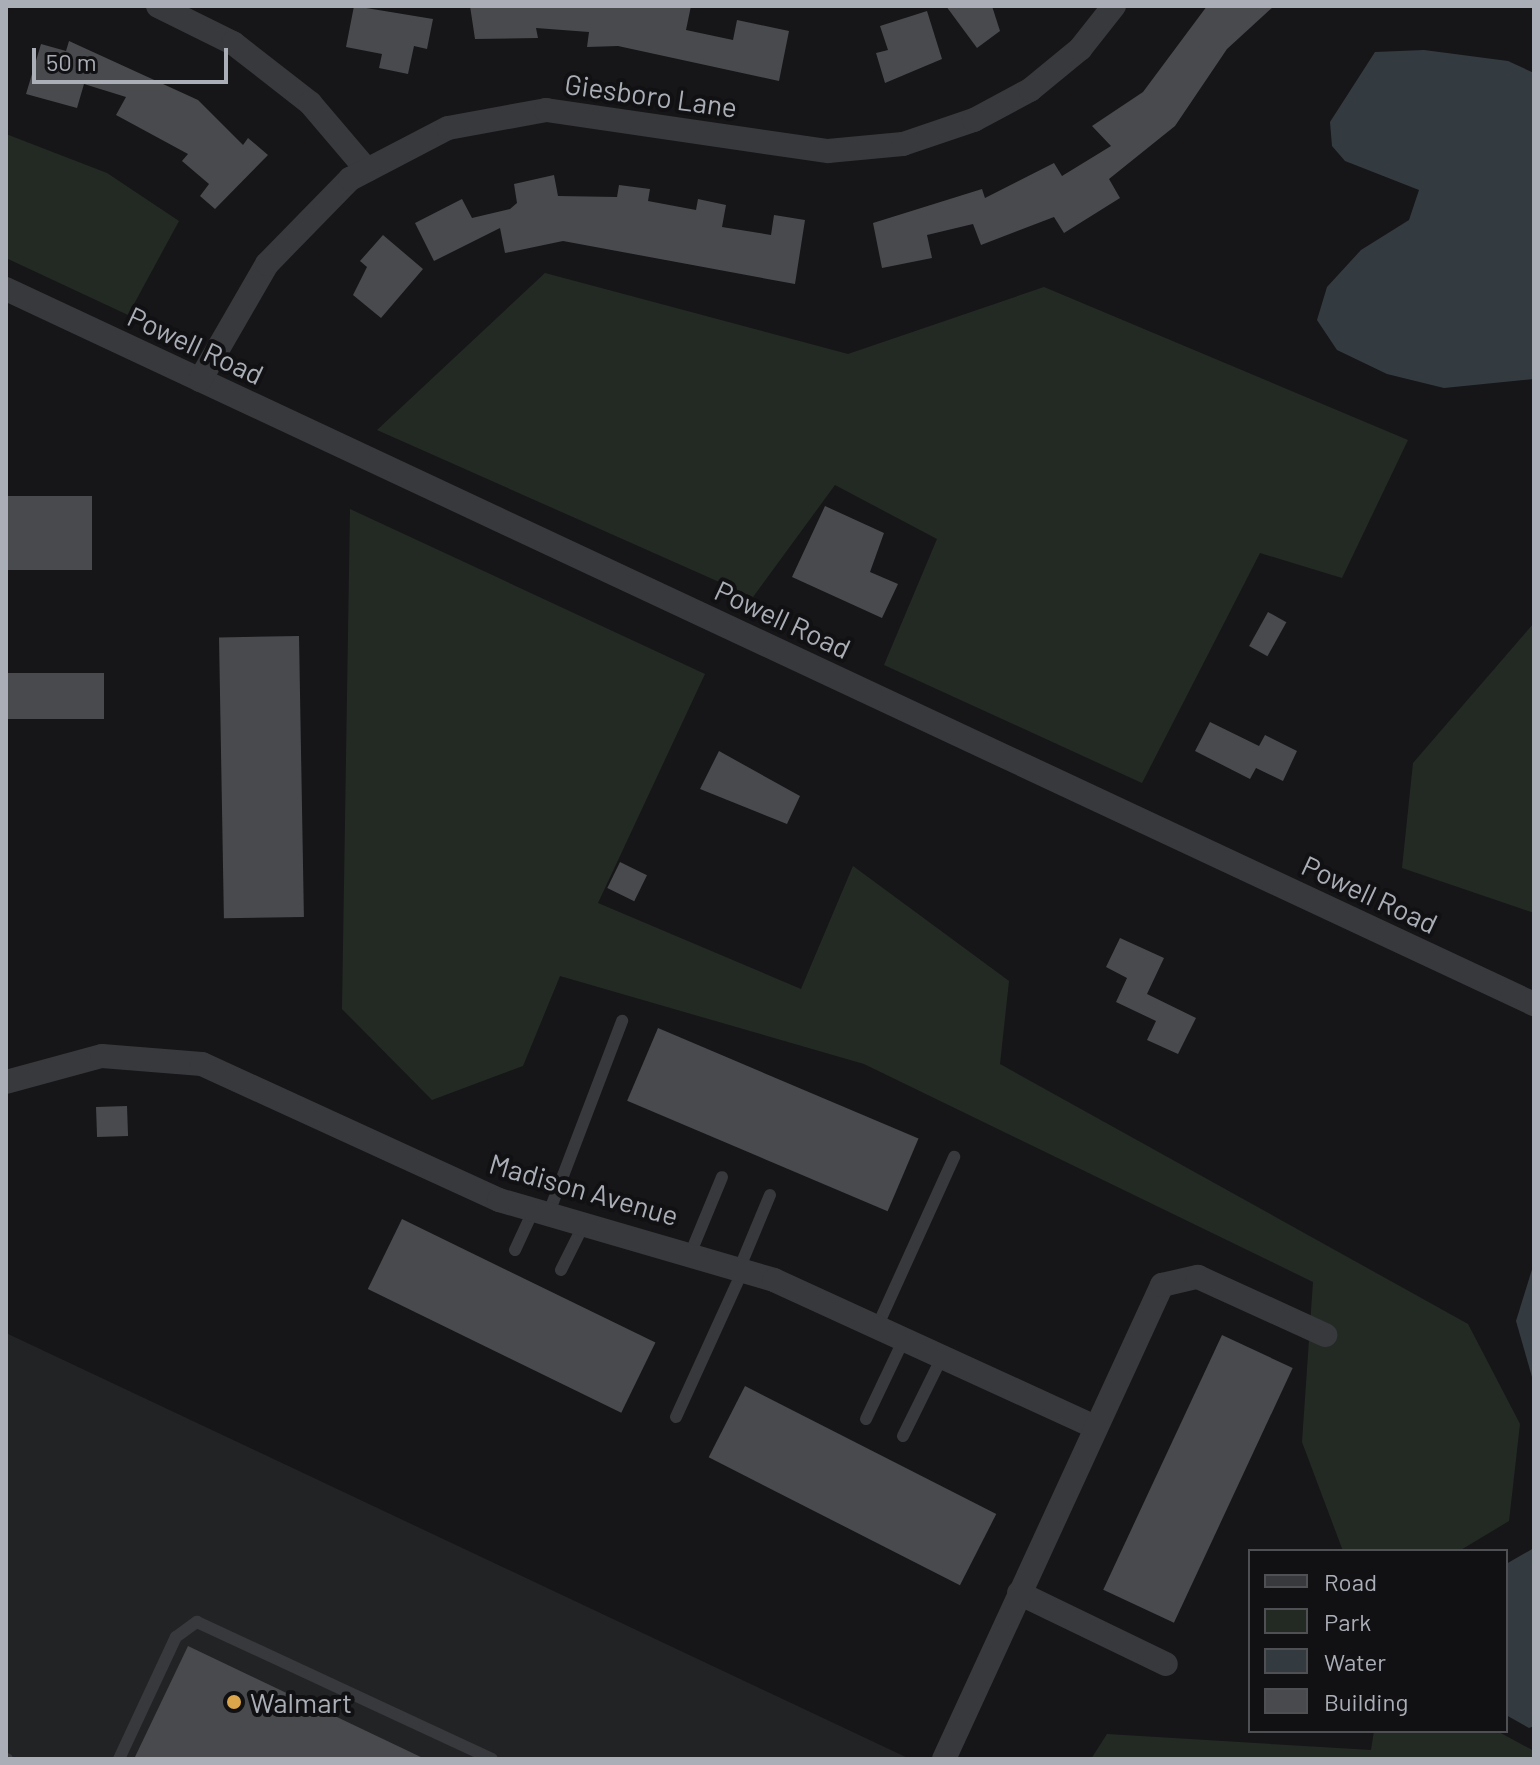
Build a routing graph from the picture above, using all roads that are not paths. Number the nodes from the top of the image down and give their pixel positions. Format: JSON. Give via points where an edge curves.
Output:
{"nodes":[{"id":1,"x":158,"y":6,"type":"edge"},
{"id":2,"x":1114,"y":6,"type":"edge"},
{"id":3,"x":367,"y":170,"type":"junction"},
{"id":4,"x":6,"y":289,"type":"edge"},
{"id":5,"x":200,"y":380,"type":"junction"},
{"id":6,"x":1534,"y":1004,"type":"edge"},
{"id":7,"x":622,"y":1021,"type":"dead end"},
{"id":8,"x":6,"y":1082,"type":"edge"},
{"id":9,"x":954,"y":1157,"type":"dead end"},
{"id":10,"x":722,"y":1177,"type":"dead end"},
{"id":11,"x":770,"y":1195,"type":"dead end"},
{"id":12,"x":541,"y":1213,"type":"junction"},
{"id":13,"x":584,"y":1224,"type":"junction"},
{"id":14,"x":515,"y":1250,"type":"dead end"},
{"id":15,"x":691,"y":1252,"type":"junction"},
{"id":16,"x":742,"y":1268,"type":"junction"},
{"id":17,"x":561,"y":1270,"type":"dead end"},
{"id":18,"x":877,"y":1327,"type":"junction"},
{"id":19,"x":1325,"y":1335,"type":"dead end"},
{"id":20,"x":904,"y":1339,"type":"junction"},
{"id":21,"x":942,"y":1357,"type":"junction"},
{"id":22,"x":676,"y":1417,"type":"dead end"},
{"id":23,"x":866,"y":1419,"type":"dead end"},
{"id":24,"x":1093,"y":1426,"type":"junction"},
{"id":25,"x":903,"y":1436,"type":"dead end"},
{"id":26,"x":1019,"y":1593,"type":"junction"},
{"id":27,"x":1166,"y":1664,"type":"dead end"},
{"id":28,"x":119,"y":1759,"type":"edge"},
{"id":29,"x":492,"y":1759,"type":"edge"},
{"id":30,"x":944,"y":1759,"type":"edge"}],
"edges":[{"from":1,"to":3,"type":"street","via":[[233,43],[310,103]]},
{"from":2,"to":3,"type":"street","name":"Giesboro Lane","via":[[1080,49],[1030,90],[974,120],[903,144],[828,151],[546,110],[448,128]]},
{"from":3,"to":5,"type":"street","name":"Giesboro Lane","via":[[267,264]]},
{"from":4,"to":5,"type":"street","name":"Powell Road"},
{"from":5,"to":6,"type":"street","name":"Powell Road"},
{"from":7,"to":12,"type":"lane"},
{"from":8,"to":12,"type":"street","name":"Madison Avenue","via":[[102,1056],[202,1064]]},
{"from":9,"to":18,"type":"lane"},
{"from":10,"to":15,"type":"lane"},
{"from":11,"to":16,"type":"lane"},
{"from":12,"to":13,"type":"street","name":"Madison Avenue"},
{"from":12,"to":14,"type":"lane"},
{"from":13,"to":15,"type":"street","name":"Madison Avenue"},
{"from":13,"to":17,"type":"lane"},
{"from":15,"to":16,"type":"street","name":"Madison Avenue"},
{"from":16,"to":18,"type":"street","name":"Madison Avenue"},
{"from":16,"to":22,"type":"lane"},
{"from":18,"to":20,"type":"street","name":"Madison Avenue"},
{"from":19,"to":24,"type":"street","via":[[1198,1277],[1170,1279],[1155,1293]]},
{"from":20,"to":21,"type":"street","name":"Madison Avenue"},
{"from":20,"to":23,"type":"lane"},
{"from":21,"to":24,"type":"street","name":"Madison Avenue"},
{"from":21,"to":25,"type":"lane"},
{"from":24,"to":26,"type":"street"},
{"from":26,"to":27,"type":"street"},
{"from":26,"to":30,"type":"street"},
{"from":28,"to":29,"type":"lane","via":[[176,1637],[197,1622]]}]}
